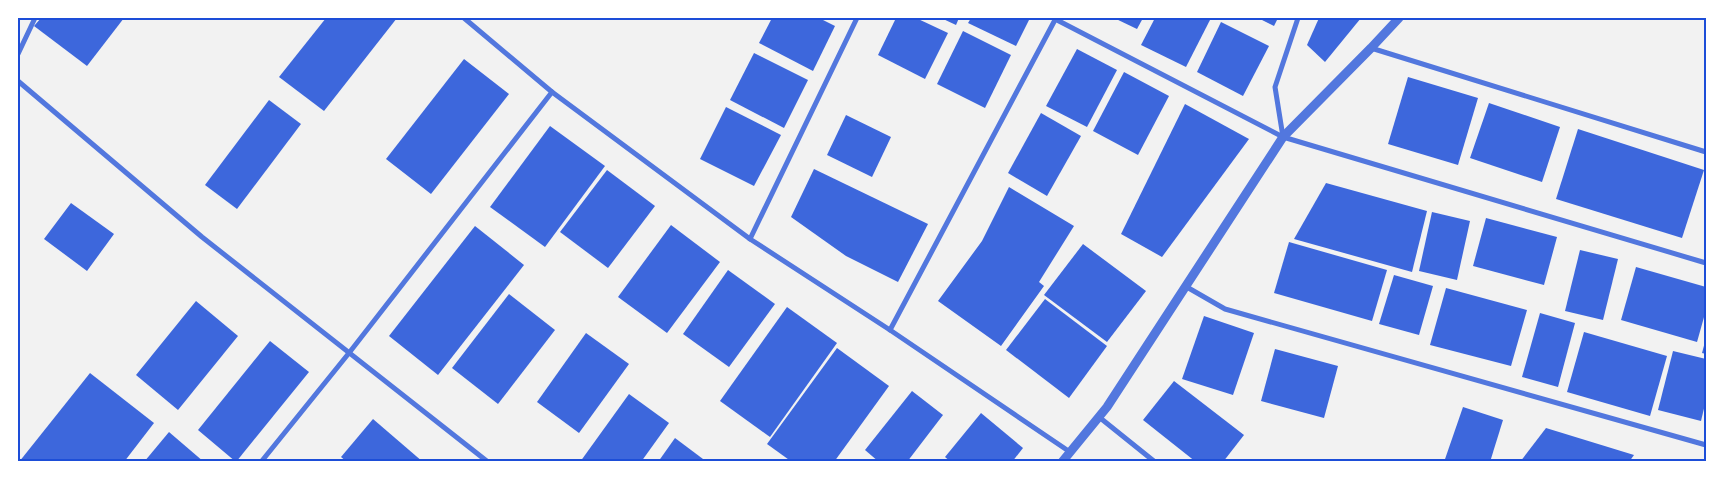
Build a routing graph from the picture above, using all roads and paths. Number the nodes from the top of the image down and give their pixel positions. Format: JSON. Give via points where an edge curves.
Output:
{"nodes":[{"id":1,"x":35,"y":18,"type":"edge"},
{"id":2,"x":464,"y":18,"type":"edge"},
{"id":3,"x":857,"y":18,"type":"edge"},
{"id":4,"x":1055,"y":18,"type":"edge"},
{"id":5,"x":1298,"y":18,"type":"edge"},
{"id":6,"x":1399,"y":18,"type":"edge"},
{"id":7,"x":1372,"y":48,"type":"junction"},
{"id":8,"x":18,"y":54,"type":"edge"},
{"id":9,"x":18,"y":81,"type":"edge"},
{"id":10,"x":552,"y":92,"type":"junction"},
{"id":11,"x":1283,"y":137,"type":"junction"},
{"id":12,"x":1706,"y":152,"type":"edge"},
{"id":13,"x":750,"y":239,"type":"junction"},
{"id":14,"x":1706,"y":263,"type":"edge"},
{"id":15,"x":1185,"y":286,"type":"junction"},
{"id":16,"x":890,"y":330,"type":"junction"},
{"id":17,"x":349,"y":353,"type":"junction"},
{"id":18,"x":1099,"y":417,"type":"junction"},
{"id":19,"x":1706,"y":445,"type":"edge"},
{"id":20,"x":1070,"y":452,"type":"junction"},
{"id":21,"x":261,"y":462,"type":"edge"},
{"id":22,"x":488,"y":462,"type":"edge"},
{"id":23,"x":1062,"y":462,"type":"edge"},
{"id":24,"x":1155,"y":462,"type":"edge"}],
"edges":[{"from":1,"to":8,"type":"street"},
{"from":2,"to":10,"type":"street"},
{"from":3,"to":13,"type":"street"},
{"from":4,"to":11,"type":"street"},
{"from":4,"to":16,"type":"street"},
{"from":5,"to":11,"type":"street","via":[[1275,87]]},
{"from":6,"to":7,"type":"street"},
{"from":7,"to":11,"type":"street"},
{"from":7,"to":12,"type":"street"},
{"from":9,"to":17,"type":"street","via":[[202,237]]},
{"from":10,"to":13,"type":"street"},
{"from":10,"to":17,"type":"street"},
{"from":11,"to":14,"type":"street"},
{"from":11,"to":15,"type":"street"},
{"from":13,"to":16,"type":"street"},
{"from":15,"to":18,"type":"street"},
{"from":15,"to":19,"type":"street","via":[[1225,309]]},
{"from":16,"to":20,"type":"street"},
{"from":17,"to":21,"type":"street"},
{"from":17,"to":22,"type":"street"},
{"from":18,"to":20,"type":"street"},
{"from":18,"to":24,"type":"street"},
{"from":20,"to":23,"type":"street"}]}
